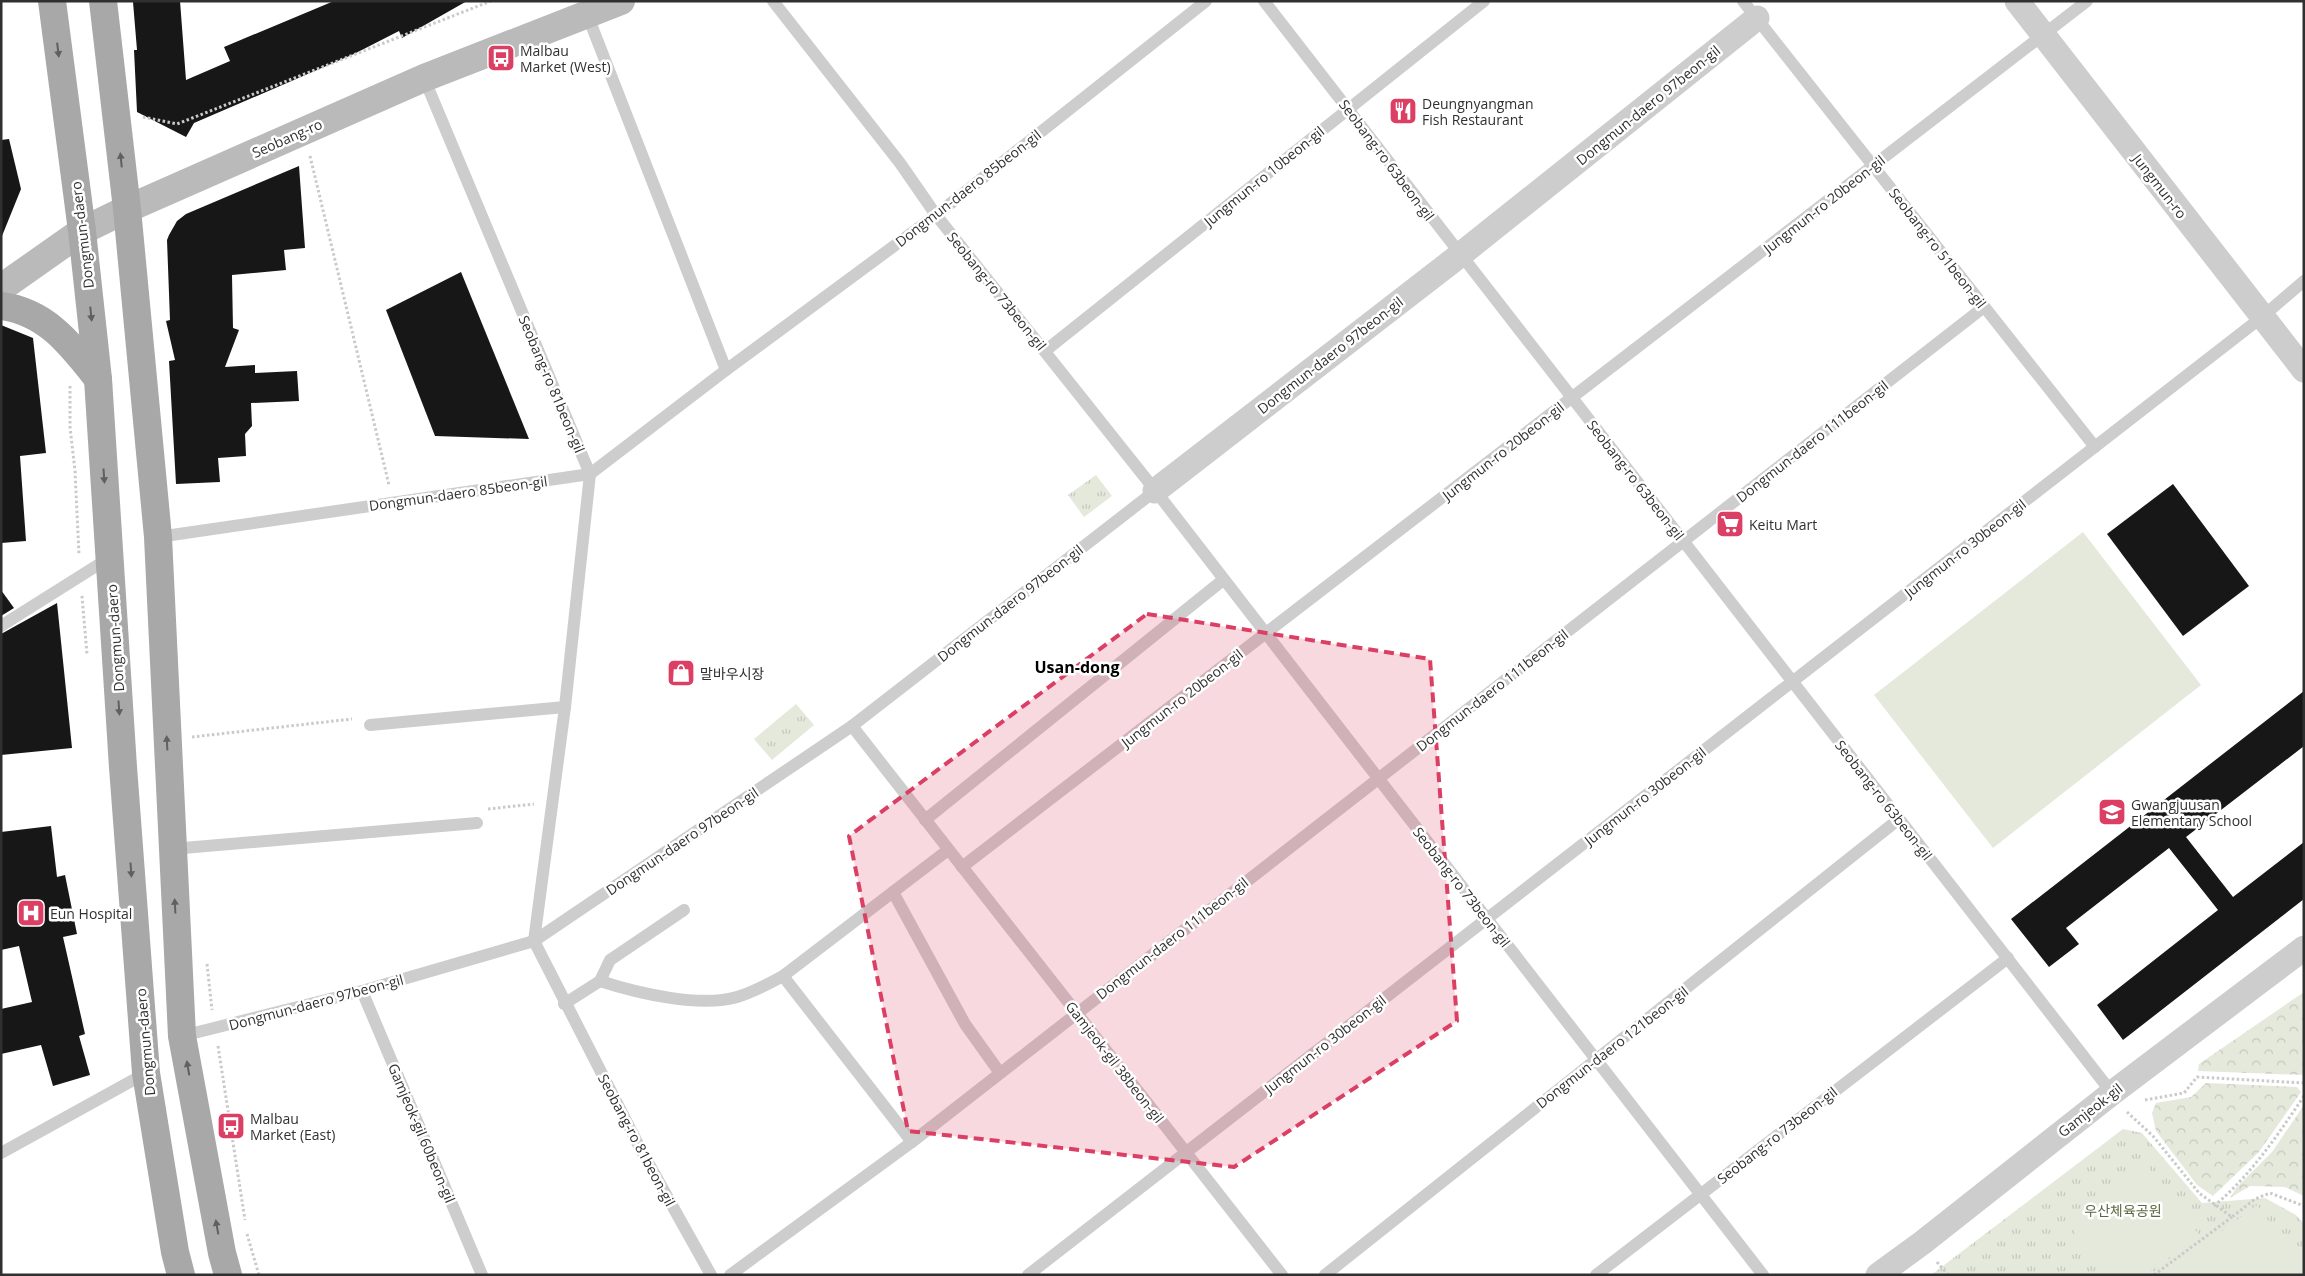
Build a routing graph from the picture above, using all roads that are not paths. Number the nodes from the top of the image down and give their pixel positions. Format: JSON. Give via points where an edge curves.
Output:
{"nodes":[{"id":1,"x":52,"y":1,"type":"edge"},
{"id":2,"x":103,"y":1,"type":"edge"},
{"id":3,"x":621,"y":1,"type":"edge"},
{"id":4,"x":773,"y":1,"type":"edge"},
{"id":5,"x":1206,"y":1,"type":"edge"},
{"id":6,"x":1264,"y":1,"type":"edge"},
{"id":7,"x":1484,"y":1,"type":"edge"},
{"id":8,"x":2017,"y":1,"type":"edge"},
{"id":9,"x":2087,"y":1,"type":"edge"},
{"id":10,"x":1750,"y":10,"type":"edge"},
{"id":11,"x":587,"y":14,"type":"junction"},
{"id":12,"x":2044,"y":36,"type":"junction"},
{"id":13,"x":424,"y":78,"type":"junction"},
{"id":14,"x":1348,"y":108,"type":"junction"},
{"id":15,"x":1873,"y":166,"type":"junction"},
{"id":16,"x":127,"y":209,"type":"junction"},
{"id":17,"x":936,"y":215,"type":"junction"},
{"id":18,"x":82,"y":231,"type":"junction"},
{"id":19,"x":1460,"y":255,"type":"junction"},
{"id":20,"x":2304,"y":281,"type":"edge"},
{"id":21,"x":1,"y":288,"type":"edge"},
{"id":22,"x":1,"y":306,"type":"edge"},
{"id":23,"x":1984,"y":307,"type":"junction"},
{"id":24,"x":2262,"y":317,"type":"junction"},
{"id":25,"x":1045,"y":351,"type":"junction"},
{"id":26,"x":726,"y":370,"type":"junction"},
{"id":27,"x":2304,"y":370,"type":"edge"},
{"id":28,"x":98,"y":379,"type":"junction"},
{"id":29,"x":1572,"y":398,"type":"junction"},
{"id":30,"x":2095,"y":447,"type":"junction"},
{"id":31,"x":590,"y":474,"type":"junction"},
{"id":32,"x":1155,"y":491,"type":"junction"},
{"id":33,"x":158,"y":537,"type":"junction"},
{"id":34,"x":1683,"y":541,"type":"junction"},
{"id":35,"x":109,"y":558,"type":"junction"},
{"id":36,"x":1223,"y":580,"type":"junction"},
{"id":37,"x":1,"y":626,"type":"edge"},
{"id":38,"x":1265,"y":634,"type":"junction"},
{"id":39,"x":1792,"y":682,"type":"junction"},
{"id":40,"x":564,"y":707,"type":"junction"},
{"id":41,"x":366,"y":721,"type":"road end"},
{"id":42,"x":852,"y":726,"type":"junction"},
{"id":43,"x":1378,"y":779,"type":"junction"},
{"id":44,"x":1900,"y":819,"type":"junction"},
{"id":45,"x":925,"y":820,"type":"junction"},
{"id":46,"x":477,"y":822,"type":"dead end"},
{"id":47,"x":172,"y":849,"type":"junction"},
{"id":48,"x":948,"y":850,"type":"junction"},
{"id":49,"x":962,"y":867,"type":"junction"},
{"id":50,"x":893,"y":892,"type":"junction"},
{"id":51,"x":684,"y":910,"type":"dead end"},
{"id":52,"x":1486,"y":919,"type":"junction"},
{"id":53,"x":534,"y":941,"type":"junction"},
{"id":54,"x":2304,"y":948,"type":"edge"},
{"id":55,"x":2008,"y":958,"type":"junction"},
{"id":56,"x":783,"y":976,"type":"junction"},
{"id":57,"x":600,"y":980,"type":"junction"},
{"id":58,"x":362,"y":991,"type":"junction"},
{"id":59,"x":564,"y":1004,"type":"junction"},
{"id":60,"x":1076,"y":1013,"type":"junction"},
{"id":61,"x":182,"y":1036,"type":"junction"},
{"id":62,"x":1596,"y":1060,"type":"junction"},
{"id":63,"x":146,"y":1073,"type":"junction"},
{"id":64,"x":1000,"y":1073,"type":"junction"},
{"id":65,"x":2119,"y":1102,"type":"junction"},
{"id":66,"x":912,"y":1142,"type":"junction"},
{"id":67,"x":1186,"y":1152,"type":"junction"},
{"id":68,"x":1,"y":1153,"type":"edge"},
{"id":69,"x":1701,"y":1194,"type":"junction"},
{"id":70,"x":181,"y":1275,"type":"edge"},
{"id":71,"x":228,"y":1275,"type":"edge"},
{"id":72,"x":482,"y":1275,"type":"edge"},
{"id":73,"x":712,"y":1275,"type":"edge"},
{"id":74,"x":730,"y":1275,"type":"edge"},
{"id":75,"x":1028,"y":1275,"type":"edge"},
{"id":76,"x":1282,"y":1275,"type":"edge"},
{"id":77,"x":1325,"y":1275,"type":"edge"},
{"id":78,"x":1596,"y":1275,"type":"edge"},
{"id":79,"x":1763,"y":1275,"type":"edge"},
{"id":80,"x":1878,"y":1275,"type":"edge"}],
"edges":[{"from":1,"to":18,"type":"main road","name":"Dongmun-daero","one_way":true},
{"from":16,"to":2,"type":"main road","one_way":true},
{"from":3,"to":11,"type":"main road","name":"Seobang-ro"},
{"from":4,"to":17,"type":"lane","name":"Seobang-ro 73beon-gil","via":[[900,162]]},
{"from":5,"to":17,"type":"lane","name":"Dongmun-daero 85beon-gil"},
{"from":6,"to":14,"type":"lane","name":"Seobang-ro 63beon-gil"},
{"from":7,"to":14,"type":"lane","name":"Jungmun-ro 10beon-gil"},
{"from":8,"to":12,"type":"street","name":"Jungmun-ro"},
{"from":9,"to":12,"type":"lane","name":"Jungmun-ro 20beon-gil"},
{"from":10,"to":15,"type":"lane","name":"Seobang-ro 51beon-gil"},
{"from":10,"to":19,"type":"street","name":"Dongmun-daero 97beon-gil"},
{"from":11,"to":13,"type":"main road","name":"Seobang-ro"},
{"from":11,"to":26,"type":"lane"},
{"from":12,"to":15,"type":"lane","name":"Jungmun-ro 20beon-gil"},
{"from":12,"to":24,"type":"street","name":"Jungmun-ro"},
{"from":13,"to":16,"type":"main road","name":"Seobang-ro"},
{"from":13,"to":31,"type":"lane","name":"Seobang-ro 81beon-gil"},
{"from":14,"to":19,"type":"lane","name":"Seobang-ro 63beon-gil"},
{"from":14,"to":25,"type":"lane","name":"Jungmun-ro 10beon-gil"},
{"from":15,"to":23,"type":"lane","name":"Seobang-ro 51beon-gil"},
{"from":15,"to":29,"type":"lane","name":"Jungmun-ro 20beon-gil"},
{"from":16,"to":18,"type":"main road","name":"Seobang-ro"},
{"from":16,"to":33,"type":"main road"},
{"from":17,"to":25,"type":"lane","name":"Seobang-ro 73beon-gil"},
{"from":17,"to":26,"type":"lane","name":"Dongmun-daero 85beon-gil"},
{"from":18,"to":21,"type":"main road","name":"Seobang-ro"},
{"from":18,"to":28,"type":"main road","name":"Dongmun-daero","one_way":true},
{"from":19,"to":29,"type":"lane","name":"Seobang-ro 63beon-gil"},
{"from":19,"to":32,"type":"street","name":"Dongmun-daero 97beon-gil"},
{"from":20,"to":24,"type":"lane","name":"Jungmun-ro 30beon-gil"},
{"from":22,"to":28,"type":"main road","via":[[28,312],[48,324],[69,342]]},
{"from":23,"to":30,"type":"lane","name":"Seobang-ro 51beon-gil"},
{"from":23,"to":34,"type":"lane","name":"Dongmun-daero 111beon-gil"},
{"from":24,"to":27,"type":"street","name":"Jungmun-ro"},
{"from":24,"to":30,"type":"lane","name":"Jungmun-ro 30beon-gil"},
{"from":25,"to":32,"type":"lane","name":"Seobang-ro 73beon-gil"},
{"from":26,"to":31,"type":"lane","name":"Dongmun-daero 85beon-gil"},
{"from":28,"to":35,"type":"main road","name":"Dongmun-daero","one_way":true},
{"from":29,"to":34,"type":"lane","name":"Seobang-ro 63beon-gil"},
{"from":29,"to":38,"type":"lane","name":"Jungmun-ro 20beon-gil"},
{"from":30,"to":39,"type":"lane","name":"Jungmun-ro 30beon-gil"},
{"from":31,"to":33,"type":"lane","name":"Dongmun-daero 85beon-gil"},
{"from":31,"to":40,"type":"lane","name":"Seobang-ro 81beon-gil"},
{"from":32,"to":36,"type":"lane","name":"Seobang-ro 73beon-gil"},
{"from":32,"to":42,"type":"lane","name":"Dongmun-daero 97beon-gil"},
{"from":47,"to":33,"type":"main road","one_way":true},
{"from":34,"to":39,"type":"lane","name":"Seobang-ro 63beon-gil"},
{"from":34,"to":43,"type":"lane","name":"Dongmun-daero 111beon-gil"},
{"from":35,"to":37,"type":"lane"},
{"from":35,"to":63,"type":"main road","name":"Dongmun-daero","one_way":true},
{"from":36,"to":38,"type":"lane","name":"Seobang-ro 73beon-gil"},
{"from":36,"to":45,"type":"lane"},
{"from":38,"to":43,"type":"lane","name":"Seobang-ro 73beon-gil"},
{"from":38,"to":49,"type":"lane","name":"Jungmun-ro 20beon-gil"},
{"from":39,"to":44,"type":"lane","name":"Seobang-ro 63beon-gil"},
{"from":39,"to":52,"type":"lane","name":"Jungmun-ro 30beon-gil"},
{"from":40,"to":41,"type":"lane"},
{"from":40,"to":53,"type":"lane","name":"Seobang-ro 81beon-gil"},
{"from":42,"to":45,"type":"lane","name":"Gamjeok-gil 38beon-gil"},
{"from":42,"to":53,"type":"lane","name":"Dongmun-daero 97beon-gil"},
{"from":43,"to":52,"type":"lane","name":"Seobang-ro 73beon-gil"},
{"from":43,"to":60,"type":"lane","name":"Dongmun-daero 111beon-gil"},
{"from":44,"to":55,"type":"lane","name":"Seobang-ro 63beon-gil"},
{"from":44,"to":62,"type":"lane","name":"Dongmun-daero 121beon-gil"},
{"from":45,"to":48,"type":"lane","name":"Gamjeok-gil 38beon-gil"},
{"from":46,"to":47,"type":"lane"},
{"from":61,"to":47,"type":"main road","one_way":true},
{"from":48,"to":49,"type":"lane","name":"Gamjeok-gil 38beon-gil"},
{"from":48,"to":50,"type":"lane"},
{"from":49,"to":60,"type":"lane","name":"Gamjeok-gil 38beon-gil"},
{"from":50,"to":56,"type":"lane"},
{"from":50,"to":64,"type":"lane","via":[[965,1024]]},
{"from":51,"to":57,"type":"lane","via":[[610,960]]},
{"from":52,"to":62,"type":"lane","name":"Seobang-ro 73beon-gil"},
{"from":52,"to":67,"type":"lane","name":"Jungmun-ro 30beon-gil"},
{"from":53,"to":58,"type":"lane","name":"Dongmun-daero 97beon-gil"},
{"from":53,"to":59,"type":"lane","name":"Seobang-ro 81beon-gil"},
{"from":54,"to":65,"type":"street","name":"Gamjeok-gil"},
{"from":55,"to":65,"type":"lane","name":"Seobang-ro 63beon-gil"},
{"from":55,"to":69,"type":"lane","name":"Seobang-ro 73beon-gil"},
{"from":56,"to":57,"type":"lane","via":[[736,997],[706,1001],[630,991]]},
{"from":56,"to":66,"type":"lane"},
{"from":57,"to":59,"type":"lane"},
{"from":58,"to":61,"type":"lane","name":"Dongmun-daero 97beon-gil"},
{"from":58,"to":72,"type":"lane","name":"Gamjeok-gil 60beon-gil"},
{"from":59,"to":73,"type":"lane","name":"Seobang-ro 81beon-gil"},
{"from":60,"to":64,"type":"lane","name":"Dongmun-daero 111beon-gil"},
{"from":60,"to":67,"type":"lane","name":"Gamjeok-gil 38beon-gil"},
{"from":71,"to":61,"type":"main road","one_way":true},
{"from":62,"to":69,"type":"lane","name":"Seobang-ro 73beon-gil"},
{"from":62,"to":77,"type":"lane","name":"Dongmun-daero 121beon-gil"},
{"from":63,"to":68,"type":"lane"},
{"from":63,"to":70,"type":"main road","name":"Dongmun-daero"},
{"from":64,"to":66,"type":"lane","name":"Dongmun-daero 111beon-gil"},
{"from":65,"to":80,"type":"street","name":"Gamjeok-gil"},
{"from":66,"to":74,"type":"lane","name":"Dongmun-daero 111beon-gil"},
{"from":67,"to":75,"type":"lane","name":"Jungmun-ro 30beon-gil"},
{"from":67,"to":76,"type":"lane","name":"Gamjeok-gil 38beon-gil"},
{"from":69,"to":78,"type":"lane","name":"Seobang-ro 73beon-gil"},
{"from":69,"to":79,"type":"lane","name":"Seobang-ro 73beon-gil"}]}
